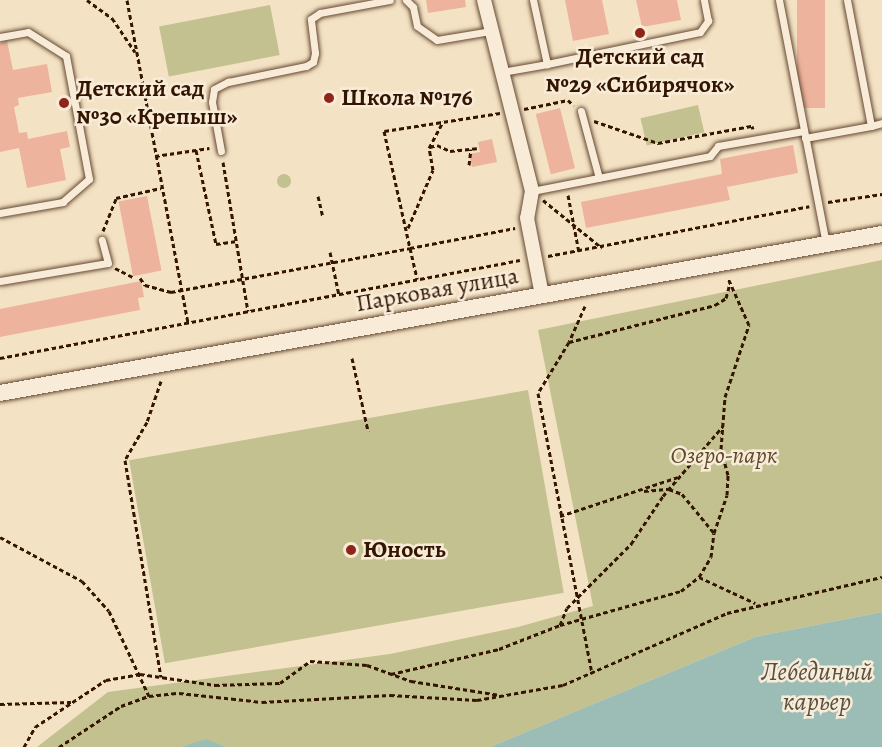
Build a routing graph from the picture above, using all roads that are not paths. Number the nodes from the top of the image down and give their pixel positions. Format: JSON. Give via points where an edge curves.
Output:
{"nodes":[{"id":1,"x":390,"y":0,"type":"edge"},
{"id":2,"x":406,"y":0,"type":"edge"},
{"id":3,"x":484,"y":0,"type":"edge"},
{"id":4,"x":533,"y":0,"type":"edge"},
{"id":5,"x":704,"y":0,"type":"edge"},
{"id":6,"x":779,"y":0,"type":"edge"},
{"id":7,"x":847,"y":0,"type":"edge"},
{"id":8,"x":412,"y":3,"type":"edge"},
{"id":9,"x":491,"y":32,"type":"junction"},
{"id":10,"x":0,"y":37,"type":"edge"},
{"id":11,"x":547,"y":64,"type":"junction"},
{"id":12,"x":501,"y":72,"type":"junction"},
{"id":13,"x":581,"y":111,"type":"road end"},
{"id":14,"x":882,"y":123,"type":"edge"},
{"id":15,"x":871,"y":126,"type":"junction"},
{"id":16,"x":805,"y":135,"type":"junction"},
{"id":17,"x":220,"y":148,"type":"road end"},
{"id":18,"x":599,"y":178,"type":"junction"},
{"id":19,"x":532,"y":191,"type":"junction"},
{"id":20,"x":0,"y":213,"type":"edge"},
{"id":21,"x":882,"y":234,"type":"edge"},
{"id":22,"x":102,"y":240,"type":"road end"},
{"id":23,"x":826,"y":244,"type":"junction"},
{"id":24,"x":0,"y":280,"type":"edge"},
{"id":25,"x":542,"y":295,"type":"junction"},
{"id":26,"x":0,"y":393,"type":"edge"}],
"edges":[{"from":1,"to":17,"type":"lane","via":[[320,13],[311,19],[315,53],[313,62],[306,66],[228,82],[214,89],[212,102]]},
{"from":2,"to":8,"type":"lane"},
{"from":3,"to":9,"type":"street"},
{"from":4,"to":11,"type":"lane"},
{"from":5,"to":11,"type":"lane","via":[[708,21],[700,32]]},
{"from":6,"to":16,"type":"lane"},
{"from":7,"to":15,"type":"lane"},
{"from":8,"to":9,"type":"lane","via":[[417,26],[437,40]]},
{"from":9,"to":12,"type":"street"},
{"from":10,"to":20,"type":"lane","via":[[28,32],[66,56],[89,179],[63,202]]},
{"from":11,"to":12,"type":"lane"},
{"from":12,"to":19,"type":"street"},
{"from":13,"to":18,"type":"lane"},
{"from":14,"to":15,"type":"lane"},
{"from":15,"to":16,"type":"lane"},
{"from":16,"to":18,"type":"lane","via":[[718,146],[710,156]]},
{"from":16,"to":23,"type":"lane"},
{"from":18,"to":19,"type":"lane"},
{"from":19,"to":25,"type":"street","via":[[530,226]]},
{"from":21,"to":23,"type":"street","name":"Парковая улица"},
{"from":22,"to":24,"type":"lane","via":[[108,263]]},
{"from":23,"to":25,"type":"street","name":"Парковая улица"},
{"from":25,"to":26,"type":"street","name":"Парковая улица"}]}
